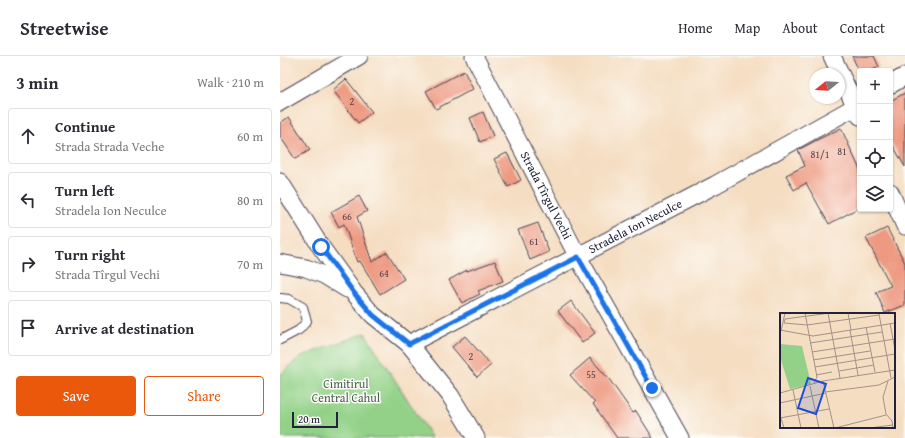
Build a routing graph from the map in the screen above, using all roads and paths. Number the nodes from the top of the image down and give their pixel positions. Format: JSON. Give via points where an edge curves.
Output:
{"nodes":[{"id":1,"x":359,"y":56,"type":"edge"},
{"id":2,"x":474,"y":56,"type":"edge"},
{"id":3,"x":832,"y":56,"type":"edge"},
{"id":4,"x":905,"y":76,"type":"edge"},
{"id":5,"x":893,"y":83,"type":"edge"},
{"id":6,"x":280,"y":102,"type":"edge"},
{"id":7,"x":857,"y":105,"type":"edge"},
{"id":8,"x":857,"y":110,"type":"edge"},
{"id":9,"x":283,"y":195,"type":"edge"},
{"id":10,"x":893,"y":199,"type":"edge"},
{"id":11,"x":905,"y":226,"type":"edge"},
{"id":12,"x":578,"y":257,"type":"junction"},
{"id":13,"x":280,"y":263,"type":"edge"},
{"id":14,"x":354,"y":293,"type":"junction"},
{"id":15,"x":280,"y":298,"type":"edge"},
{"id":16,"x":280,"y":340,"type":"edge"},
{"id":17,"x":409,"y":344,"type":"junction"},
{"id":18,"x":476,"y":438,"type":"edge"},
{"id":19,"x":680,"y":438,"type":"edge"}],
"edges":[{"from":1,"to":6,"type":"street"},
{"from":2,"to":12,"type":"street","name":"Strada Tîrgul Vechi"},
{"from":3,"to":7,"type":"street"},
{"from":4,"to":5,"type":"street"},
{"from":8,"to":12,"type":"street","name":"Stradela Ion Neculce"},
{"from":9,"to":14,"type":"street"},
{"from":10,"to":11,"type":"street"},
{"from":12,"to":17,"type":"street","name":"Stradela Ion Neculce"},
{"from":12,"to":19,"type":"street","name":"Strada Tîrgul Vechi"},
{"from":13,"to":14,"type":"street","via":[[306,268],[324,275]]},
{"from":14,"to":17,"type":"street","via":[[373,315]]},
{"from":15,"to":16,"type":"lane","via":[[289,299],[303,307],[307,321],[299,330]]},
{"from":17,"to":18,"type":"street","via":[[450,395]]}]}
